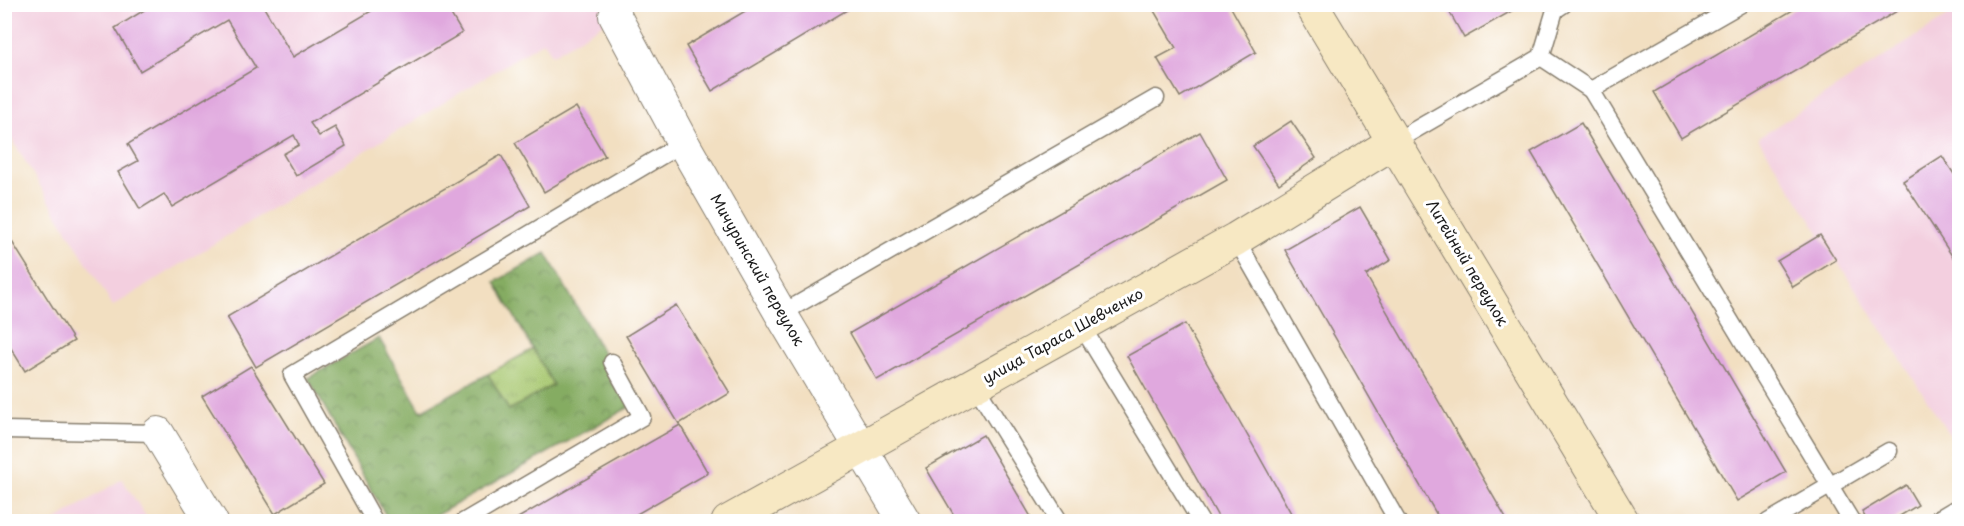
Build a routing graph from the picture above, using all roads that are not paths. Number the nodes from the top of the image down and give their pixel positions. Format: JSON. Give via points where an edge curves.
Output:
{"nodes":[{"id":1,"x":1311,"y":4,"type":"edge"},
{"id":2,"x":1741,"y":4,"type":"edge"},
{"id":3,"x":1557,"y":6,"type":"edge"},
{"id":4,"x":611,"y":10,"type":"edge"},
{"id":5,"x":1541,"y":57,"type":"junction"},
{"id":6,"x":1591,"y":90,"type":"junction"},
{"id":7,"x":1156,"y":98,"type":"dead end"},
{"id":8,"x":1394,"y":142,"type":"junction"},
{"id":9,"x":683,"y":143,"type":"junction"},
{"id":10,"x":1236,"y":239,"type":"junction"},
{"id":11,"x":781,"y":314,"type":"junction"},
{"id":12,"x":1081,"y":325,"type":"junction"},
{"id":13,"x":612,"y":362,"type":"dead end"},
{"id":14,"x":975,"y":385,"type":"junction"},
{"id":15,"x":4,"y":430,"type":"edge"},
{"id":16,"x":158,"y":433,"type":"joint"},
{"id":17,"x":862,"y":448,"type":"junction"},
{"id":18,"x":1889,"y":451,"type":"dead end"},
{"id":19,"x":1830,"y":485,"type":"junction"},
{"id":20,"x":1959,"y":506,"type":"edge"},
{"id":21,"x":212,"y":522,"type":"edge"},
{"id":22,"x":375,"y":522,"type":"edge"},
{"id":23,"x":462,"y":522,"type":"edge"},
{"id":24,"x":728,"y":522,"type":"edge"},
{"id":25,"x":905,"y":522,"type":"edge"},
{"id":26,"x":1060,"y":522,"type":"edge"},
{"id":27,"x":1201,"y":522,"type":"edge"},
{"id":28,"x":1398,"y":522,"type":"edge"},
{"id":29,"x":1623,"y":522,"type":"edge"},
{"id":30,"x":1767,"y":522,"type":"edge"},
{"id":31,"x":1851,"y":522,"type":"edge"},
{"id":32,"x":1933,"y":522,"type":"edge"}],
"edges":[{"from":1,"to":8,"type":"street","name":"Литейный переулок"},
{"from":2,"to":6,"type":"lane"},
{"from":3,"to":5,"type":"lane"},
{"from":4,"to":9,"type":"street","name":"Мичуринский переулок"},
{"from":5,"to":6,"type":"lane"},
{"from":5,"to":8,"type":"lane"},
{"from":6,"to":19,"type":"lane"},
{"from":7,"to":11,"type":"lane"},
{"from":8,"to":10,"type":"street","name":"улица Тараса Шевченко"},
{"from":8,"to":29,"type":"street","name":"Литейный переулок"},
{"from":9,"to":11,"type":"street","name":"Мичуринский переулок"},
{"from":9,"to":22,"type":"lane","via":[[292,375]]},
{"from":10,"to":12,"type":"street","name":"улица Тараса Шевченко"},
{"from":10,"to":28,"type":"lane"},
{"from":11,"to":17,"type":"street","name":"Мичуринский переулок"},
{"from":12,"to":14,"type":"street","name":"улица Тараса Шевченко"},
{"from":12,"to":27,"type":"lane"},
{"from":13,"to":23,"type":"lane","via":[[642,417]]},
{"from":14,"to":17,"type":"street","name":"улица Тараса Шевченко"},
{"from":14,"to":26,"type":"lane"},
{"from":15,"to":16,"type":"lane"},
{"from":16,"to":21,"type":"street"},
{"from":17,"to":24,"type":"street","name":"улица Тараса Шевченко"},
{"from":17,"to":25,"type":"street","name":"Мичуринский переулок"},
{"from":18,"to":19,"type":"lane"},
{"from":19,"to":30,"type":"lane"},
{"from":19,"to":31,"type":"lane"},
{"from":20,"to":32,"type":"lane"}]}
